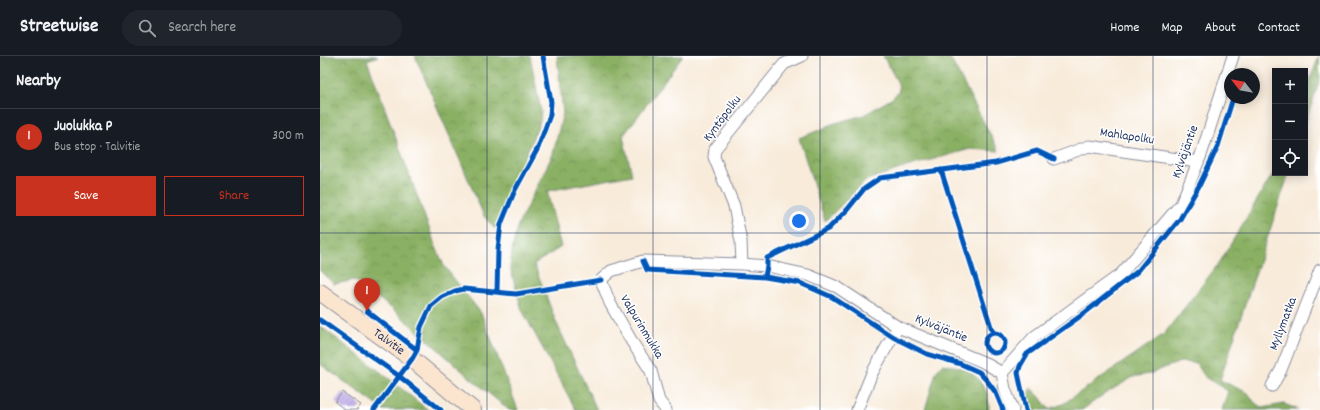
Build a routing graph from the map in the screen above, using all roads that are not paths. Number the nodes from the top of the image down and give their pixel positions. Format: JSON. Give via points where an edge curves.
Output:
{"nodes":[{"id":1,"x":802,"y":56,"type":"edge"},
{"id":2,"x":1233,"y":56,"type":"edge"},
{"id":3,"x":1054,"y":159,"type":"dead end"},
{"id":4,"x":1198,"y":162,"type":"junction"},
{"id":5,"x":742,"y":264,"type":"junction"},
{"id":6,"x":1319,"y":273,"type":"edge"},
{"id":7,"x":601,"y":280,"type":"joint"},
{"id":8,"x":320,"y":292,"type":"edge"},
{"id":9,"x":898,"y":327,"type":"junction"},
{"id":10,"x":1002,"y":373,"type":"junction"},
{"id":11,"x":1272,"y":386,"type":"dead end"},
{"id":12,"x":473,"y":410,"type":"edge"},
{"id":13,"x":666,"y":410,"type":"edge"},
{"id":14,"x":857,"y":410,"type":"edge"},
{"id":15,"x":1013,"y":410,"type":"edge"}],
"edges":[{"from":1,"to":5,"type":"street","name":"Kyntöpolku","via":[[784,64],[716,149],[714,157],[734,206],[741,241]]},
{"from":2,"to":4,"type":"street","name":"Kylväjäntie"},
{"from":3,"to":4,"type":"street","name":"Mahlapolku","via":[[1089,146]]},
{"from":4,"to":10,"type":"street","name":"Kylväjäntie","via":[[1181,204],[1121,274],[1034,337]]},
{"from":5,"to":7,"type":"street","name":"Kylväjäntie","via":[[643,261],[612,271]]},
{"from":5,"to":9,"type":"street","name":"Kylväjäntie","via":[[767,266],[808,275],[837,287]]},
{"from":6,"to":11,"type":"street","name":"Myllymatka","via":[[1282,370]]},
{"from":7,"to":13,"type":"street","name":"Valpurinmukka","via":[[610,303],[651,371],[659,401]]},
{"from":8,"to":12,"type":"street","name":"Talvitie","via":[[412,359]]},
{"from":9,"to":10,"type":"street","name":"Kylväjäntie","via":[[983,362]]},
{"from":9,"to":14,"type":"street","via":[[872,373]]},
{"from":10,"to":15,"type":"street"}]}
